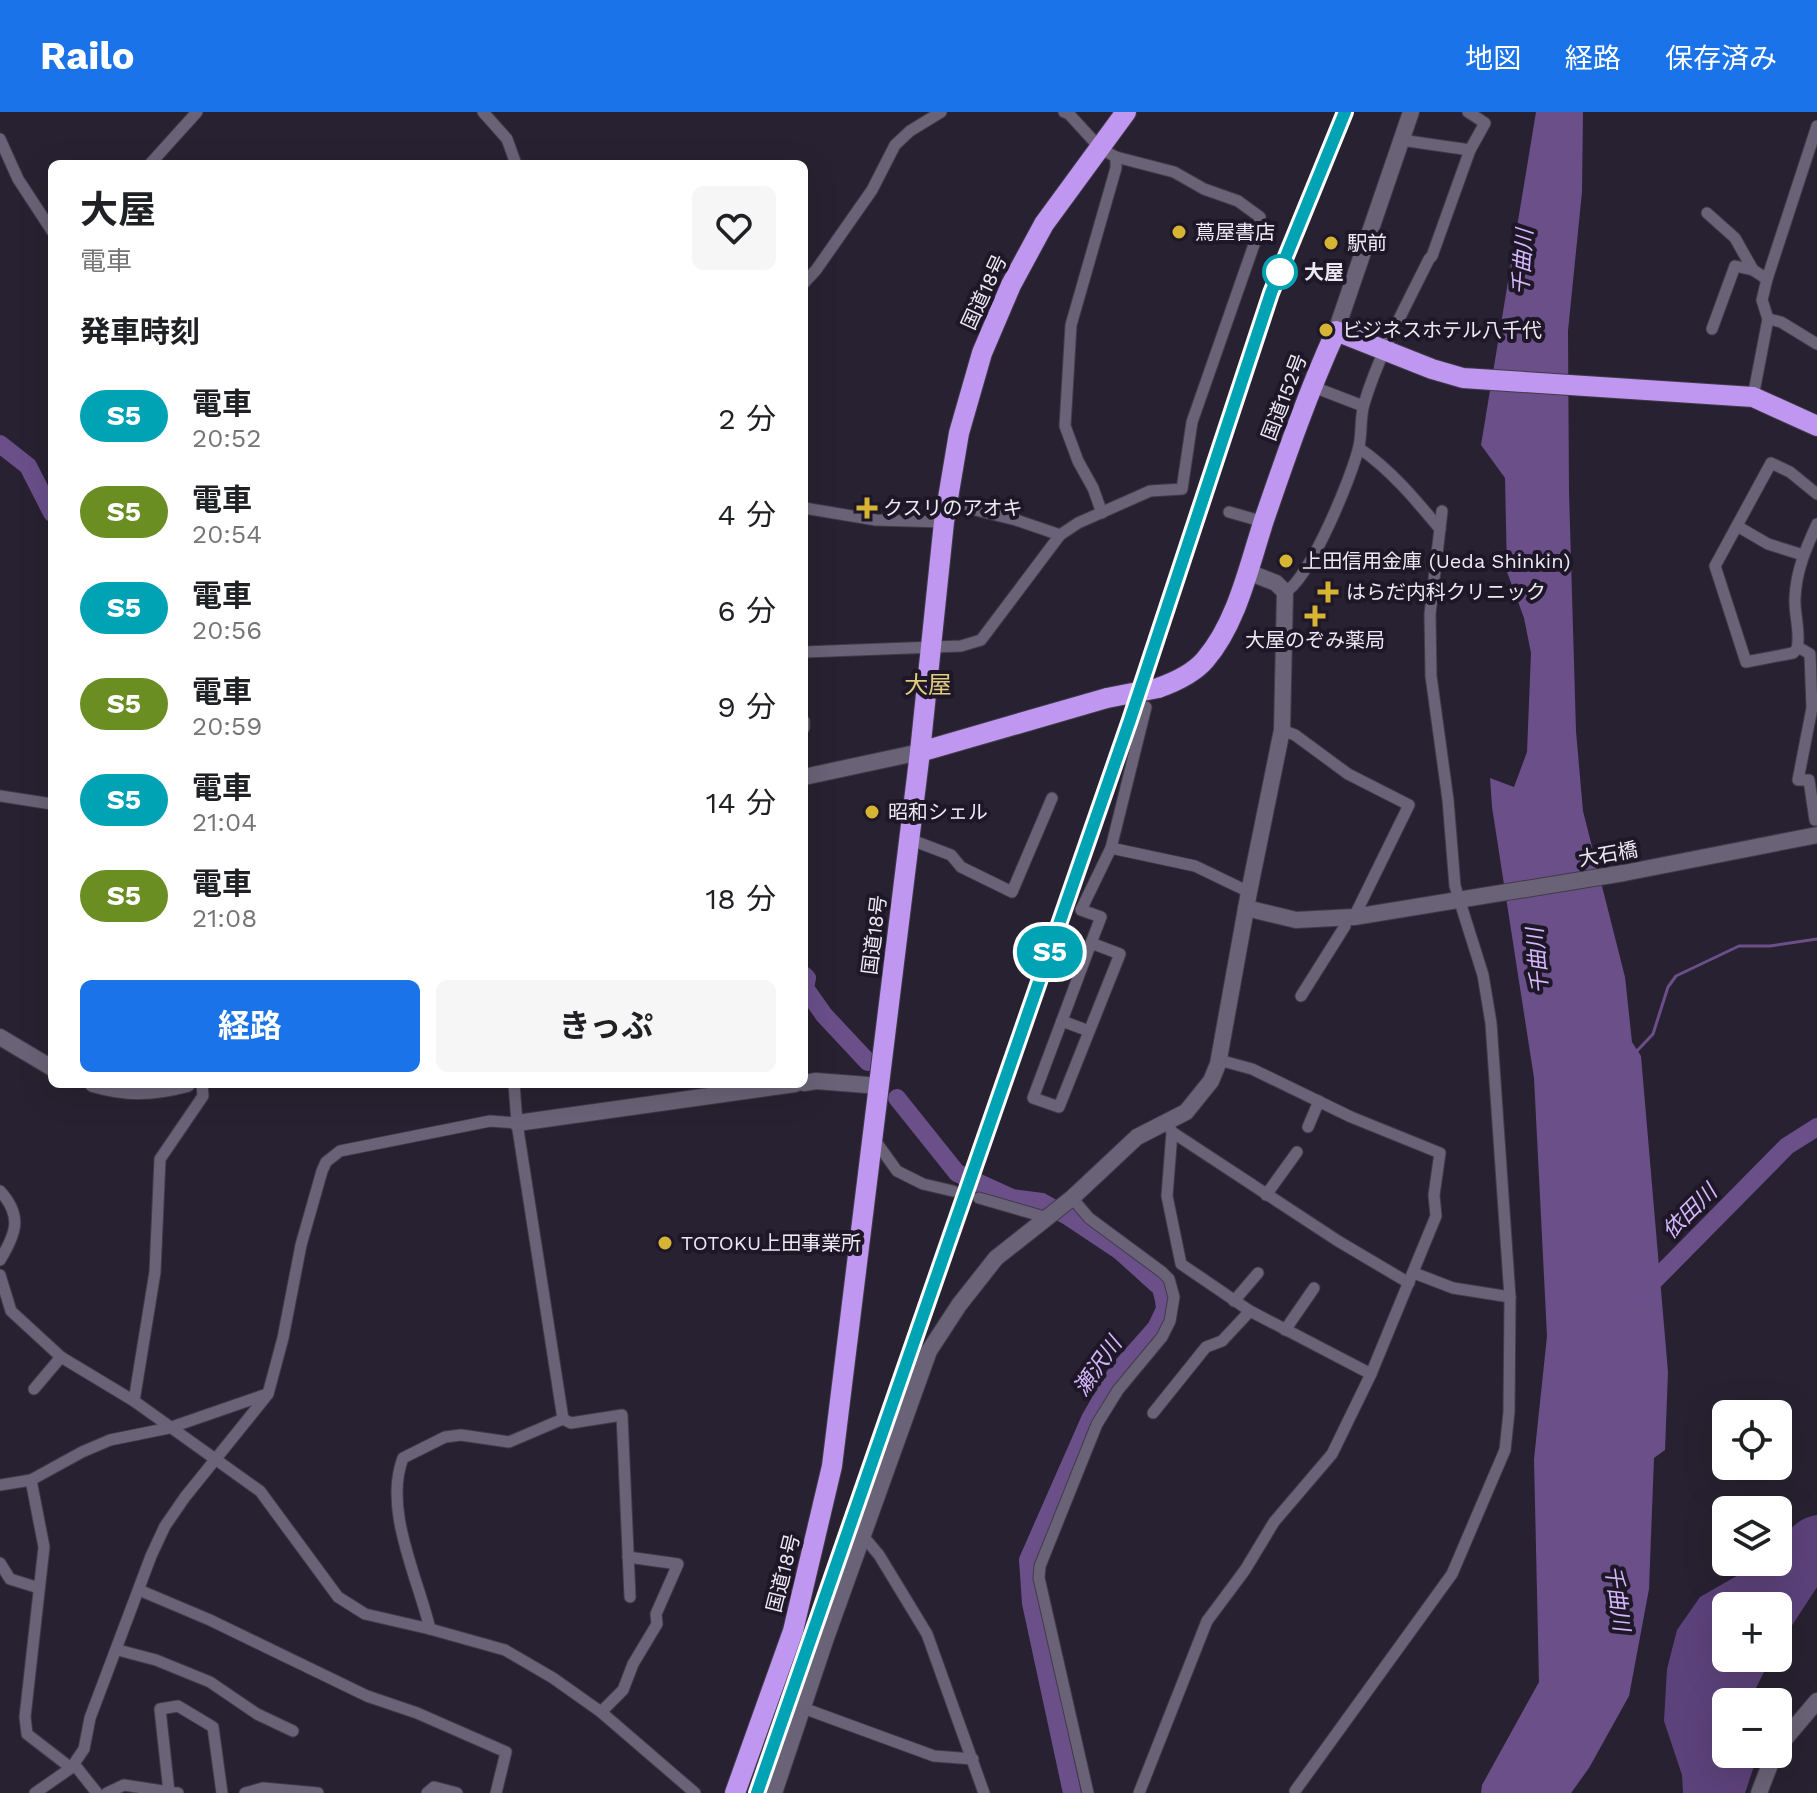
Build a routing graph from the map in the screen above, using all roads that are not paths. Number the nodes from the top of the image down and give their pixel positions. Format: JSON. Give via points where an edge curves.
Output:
{"nodes":[{"id":1,"x":197,"y":112,"type":"edge"},
{"id":2,"x":483,"y":112,"type":"edge"},
{"id":3,"x":941,"y":112,"type":"edge"},
{"id":4,"x":1064,"y":112,"type":"edge"},
{"id":5,"x":1126,"y":112,"type":"edge"},
{"id":6,"x":1411,"y":112,"type":"edge"},
{"id":7,"x":1468,"y":112,"type":"edge"},
{"id":8,"x":1816,"y":134,"type":"edge"},
{"id":9,"x":0,"y":139,"type":"edge"},
{"id":10,"x":1401,"y":140,"type":"junction"},
{"id":11,"x":1470,"y":150,"type":"junction"},
{"id":12,"x":1108,"y":153,"type":"junction"},
{"id":13,"x":154,"y":160,"type":"edge"},
{"id":14,"x":515,"y":160,"type":"edge"},
{"id":15,"x":1707,"y":213,"type":"dead end"},
{"id":16,"x":48,"y":225,"type":"edge"},
{"id":17,"x":1753,"y":270,"type":"junction"},
{"id":18,"x":808,"y":279,"type":"edge"},
{"id":19,"x":1767,"y":279,"type":"junction"},
{"id":20,"x":1768,"y":319,"type":"junction"},
{"id":21,"x":1712,"y":329,"type":"dead end"},
{"id":22,"x":1336,"y":331,"type":"junction"},
{"id":23,"x":1817,"y":344,"type":"edge"},
{"id":24,"x":1386,"y":350,"type":"junction"},
{"id":25,"x":1311,"y":386,"type":"junction"},
{"id":26,"x":1753,"y":397,"type":"junction"},
{"id":27,"x":1363,"y":406,"type":"junction"},
{"id":28,"x":1817,"y":426,"type":"edge"},
{"id":29,"x":1359,"y":448,"type":"junction"},
{"id":30,"x":1817,"y":494,"type":"edge"},
{"id":31,"x":808,"y":509,"type":"edge"},
{"id":32,"x":1442,"y":511,"type":"dead end"},
{"id":33,"x":945,"y":512,"type":"junction"},
{"id":34,"x":1229,"y":512,"type":"dead end"},
{"id":35,"x":1102,"y":513,"type":"junction"},
{"id":36,"x":1264,"y":522,"type":"junction"},
{"id":37,"x":1817,"y":524,"type":"edge"},
{"id":38,"x":1737,"y":526,"type":"junction"},
{"id":39,"x":1440,"y":529,"type":"junction"},
{"id":40,"x":1060,"y":535,"type":"junction"},
{"id":41,"x":1803,"y":555,"type":"junction"},
{"id":42,"x":1248,"y":572,"type":"junction"},
{"id":43,"x":1285,"y":592,"type":"junction"},
{"id":44,"x":930,"y":647,"type":"junction"},
{"id":45,"x":1798,"y":647,"type":"junction"},
{"id":46,"x":808,"y":652,"type":"edge"},
{"id":47,"x":1814,"y":690,"type":"edge"},
{"id":48,"x":1146,"y":707,"type":"dead end"},
{"id":49,"x":1282,"y":730,"type":"junction"},
{"id":50,"x":920,"y":752,"type":"junction"},
{"id":51,"x":808,"y":776,"type":"edge"},
{"id":52,"x":0,"y":796,"type":"edge"},
{"id":53,"x":1052,"y":798,"type":"dead end"},
{"id":54,"x":48,"y":803,"type":"edge"},
{"id":55,"x":1817,"y":820,"type":"edge"},
{"id":56,"x":1817,"y":835,"type":"edge"},
{"id":57,"x":909,"y":839,"type":"junction"},
{"id":58,"x":1111,"y":848,"type":"junction"},
{"id":59,"x":1466,"y":898,"type":"junction"},
{"id":60,"x":1247,"y":900,"type":"junction"},
{"id":61,"x":1350,"y":917,"type":"junction"},
{"id":62,"x":1091,"y":943,"type":"junction"},
{"id":63,"x":1301,"y":996,"type":"dead end"},
{"id":64,"x":1062,"y":1021,"type":"junction"},
{"id":65,"x":1089,"y":1031,"type":"junction"},
{"id":66,"x":0,"y":1037,"type":"edge"},
{"id":67,"x":1219,"y":1060,"type":"junction"},
{"id":68,"x":48,"y":1066,"type":"edge"},
{"id":69,"x":808,"y":1082,"type":"edge"},
{"id":70,"x":880,"y":1086,"type":"junction"},
{"id":71,"x":106,"y":1088,"type":"edge"},
{"id":72,"x":170,"y":1088,"type":"edge"},
{"id":73,"x":202,"y":1088,"type":"edge"},
{"id":74,"x":514,"y":1088,"type":"edge"},
{"id":75,"x":766,"y":1088,"type":"edge"},
{"id":76,"x":1319,"y":1101,"type":"junction"},
{"id":77,"x":517,"y":1123,"type":"junction"},
{"id":78,"x":1169,"y":1127,"type":"junction"},
{"id":79,"x":1308,"y":1127,"type":"dead end"},
{"id":80,"x":873,"y":1138,"type":"junction"},
{"id":81,"x":1297,"y":1152,"type":"dead end"},
{"id":82,"x":953,"y":1191,"type":"dead end"},
{"id":83,"x":1266,"y":1195,"type":"junction"},
{"id":84,"x":2,"y":1196,"type":"edge"},
{"id":85,"x":979,"y":1198,"type":"dead end"},
{"id":86,"x":1060,"y":1208,"type":"junction"},
{"id":87,"x":0,"y":1260,"type":"edge"},
{"id":88,"x":1258,"y":1273,"type":"dead end"},
{"id":89,"x":0,"y":1275,"type":"edge"},
{"id":90,"x":1412,"y":1278,"type":"junction"},
{"id":91,"x":1314,"y":1288,"type":"dead end"},
{"id":92,"x":1510,"y":1297,"type":"junction"},
{"id":93,"x":1234,"y":1301,"type":"junction"},
{"id":94,"x":1250,"y":1311,"type":"junction"},
{"id":95,"x":6,"y":1312,"type":"edge"},
{"id":96,"x":1285,"y":1330,"type":"junction"},
{"id":97,"x":61,"y":1357,"type":"junction"},
{"id":98,"x":1371,"y":1374,"type":"junction"},
{"id":99,"x":34,"y":1389,"type":"dead end"},
{"id":100,"x":268,"y":1394,"type":"junction"},
{"id":101,"x":134,"y":1401,"type":"junction"},
{"id":102,"x":1153,"y":1413,"type":"dead end"},
{"id":103,"x":563,"y":1419,"type":"junction"},
{"id":104,"x":169,"y":1428,"type":"junction"},
{"id":105,"x":215,"y":1461,"type":"junction"},
{"id":106,"x":31,"y":1480,"type":"junction"},
{"id":107,"x":0,"y":1485,"type":"edge"},
{"id":108,"x":863,"y":1536,"type":"junction"},
{"id":109,"x":628,"y":1557,"type":"junction"},
{"id":110,"x":0,"y":1563,"type":"edge"},
{"id":111,"x":39,"y":1588,"type":"junction"},
{"id":112,"x":139,"y":1590,"type":"junction"},
{"id":113,"x":630,"y":1597,"type":"dead end"},
{"id":114,"x":430,"y":1629,"type":"junction"},
{"id":115,"x":118,"y":1650,"type":"junction"},
{"id":116,"x":1817,"y":1701,"type":"edge"},
{"id":117,"x":803,"y":1708,"type":"junction"},
{"id":118,"x":601,"y":1712,"type":"junction"},
{"id":119,"x":1792,"y":1728,"type":"edge"},
{"id":120,"x":293,"y":1731,"type":"dead end"},
{"id":121,"x":973,"y":1759,"type":"junction"},
{"id":122,"x":72,"y":1766,"type":"junction"},
{"id":123,"x":1769,"y":1768,"type":"edge"},
{"id":124,"x":1295,"y":1791,"type":"dead end"},
{"id":125,"x":174,"y":1792,"type":"edge"},
{"id":126,"x":35,"y":1793,"type":"edge"},
{"id":127,"x":97,"y":1793,"type":"edge"},
{"id":128,"x":107,"y":1793,"type":"edge"},
{"id":129,"x":222,"y":1793,"type":"edge"},
{"id":130,"x":245,"y":1793,"type":"edge"},
{"id":131,"x":318,"y":1793,"type":"edge"},
{"id":132,"x":427,"y":1793,"type":"edge"},
{"id":133,"x":457,"y":1793,"type":"edge"},
{"id":134,"x":496,"y":1793,"type":"edge"},
{"id":135,"x":695,"y":1793,"type":"edge"},
{"id":136,"x":735,"y":1793,"type":"edge"},
{"id":137,"x":774,"y":1793,"type":"edge"},
{"id":138,"x":984,"y":1793,"type":"edge"},
{"id":139,"x":1088,"y":1793,"type":"edge"},
{"id":140,"x":1139,"y":1793,"type":"edge"},
{"id":141,"x":1759,"y":1793,"type":"edge"}],
"edges":[{"from":1,"to":13,"type":"street"},
{"from":2,"to":14,"type":"street","via":[[507,139]]},
{"from":3,"to":18,"type":"street","via":[[895,145],[872,190]]},
{"from":4,"to":12,"type":"street"},
{"from":5,"to":12,"type":"highway","name":"国道18号"},
{"from":6,"to":10,"type":"street"},
{"from":7,"to":11,"type":"street","via":[[1485,123]]},
{"from":8,"to":19,"type":"street"},
{"from":9,"to":16,"type":"street"},
{"from":10,"to":11,"type":"street"},
{"from":10,"to":22,"type":"street"},
{"from":11,"to":24,"type":"street","via":[[1432,256]]},
{"from":12,"to":33,"type":"highway","name":"国道18号","via":[[1044,224],[996,319],[970,392]]},
{"from":12,"to":35,"type":"street","via":[[1116,168],[1071,325],[1065,426]]},
{"from":12,"to":35,"type":"street","via":[[1174,172],[1260,217],[1192,422],[1182,489],[1150,491]]},
{"from":15,"to":17,"type":"street","via":[[1735,238]]},
{"from":17,"to":19,"type":"street"},
{"from":17,"to":21,"type":"street","via":[[1735,266]]},
{"from":19,"to":20,"type":"street","via":[[1762,300]]},
{"from":20,"to":23,"type":"street"},
{"from":20,"to":26,"type":"street"},
{"from":22,"to":24,"type":"highway"},
{"from":22,"to":25,"type":"highway","name":"国道152号"},
{"from":24,"to":26,"type":"highway","via":[[1463,378]]},
{"from":24,"to":27,"type":"street"},
{"from":25,"to":27,"type":"street"},
{"from":25,"to":36,"type":"highway","name":"国道152号"},
{"from":26,"to":28,"type":"highway"},
{"from":27,"to":29,"type":"street"},
{"from":29,"to":39,"type":"street","via":[[1398,480]]},
{"from":29,"to":43,"type":"street","via":[[1313,558]]},
{"from":30,"to":38,"type":"street","via":[[1771,463]]},
{"from":31,"to":33,"type":"street","via":[[876,520]]},
{"from":32,"to":39,"type":"street"},
{"from":33,"to":40,"type":"street","via":[[1016,520]]},
{"from":33,"to":44,"type":"highway","name":"国道18号"},
{"from":34,"to":36,"type":"street"},
{"from":35,"to":40,"type":"street"},
{"from":36,"to":42,"type":"highway","name":"国道152号"},
{"from":37,"to":41,"type":"street"},
{"from":38,"to":41,"type":"street","via":[[1768,544]]},
{"from":38,"to":45,"type":"street","via":[[1715,566],[1746,662],[1793,653]]},
{"from":39,"to":59,"type":"street","via":[[1430,614],[1431,676],[1455,886]]},
{"from":40,"to":44,"type":"street","via":[[981,640]]},
{"from":41,"to":45,"type":"street","via":[[1795,600]]},
{"from":42,"to":43,"type":"street"},
{"from":42,"to":50,"type":"highway","name":"国道152号","bridge":true,"via":[[1214,649],[1203,664],[1174,682]]},
{"from":43,"to":49,"type":"street"},
{"from":44,"to":46,"type":"street"},
{"from":44,"to":50,"type":"highway","name":"国道18号"},
{"from":45,"to":47,"type":"street","via":[[1810,654]]},
{"from":47,"to":55,"type":"street","via":[[1798,780],[1809,780]]},
{"from":48,"to":58,"type":"street"},
{"from":49,"to":60,"type":"street"},
{"from":49,"to":61,"type":"street","via":[[1348,774],[1409,805]]},
{"from":50,"to":51,"type":"street"},
{"from":50,"to":57,"type":"highway","name":"国道18号"},
{"from":52,"to":54,"type":"street"},
{"from":53,"to":57,"type":"street","via":[[1012,892],[961,867],[951,855]]},
{"from":56,"to":59,"type":"street","name":"大石橋"},
{"from":57,"to":70,"type":"highway","name":"国道18号"},
{"from":58,"to":60,"type":"street","via":[[1195,866]]},
{"from":58,"to":62,"type":"street","via":[[1081,910],[1101,917]]},
{"from":59,"to":61,"type":"street","name":"大石橋"},
{"from":59,"to":92,"type":"street","via":[[1491,1023]]},
{"from":60,"to":61,"type":"street","name":"大石橋","via":[[1296,920]]},
{"from":60,"to":67,"type":"street"},
{"from":61,"to":63,"type":"street"},
{"from":62,"to":64,"type":"street"},
{"from":62,"to":65,"type":"street","via":[[1120,954]]},
{"from":64,"to":65,"type":"street"},
{"from":64,"to":65,"type":"street","via":[[1033,1098],[1059,1107]]},
{"from":66,"to":68,"type":"street"},
{"from":67,"to":76,"type":"street","via":[[1252,1069]]},
{"from":67,"to":78,"type":"street","via":[[1199,1098]]},
{"from":69,"to":70,"type":"street"},
{"from":70,"to":80,"type":"highway","name":"国道18号"},
{"from":71,"to":72,"type":"street","via":[[149,1093]]},
{"from":73,"to":101,"type":"street","via":[[203,1096],[160,1159],[155,1272]]},
{"from":74,"to":77,"type":"street"},
{"from":75,"to":77,"type":"street"},
{"from":76,"to":79,"type":"street"},
{"from":76,"to":90,"type":"street","via":[[1440,1153],[1436,1216]]},
{"from":77,"to":100,"type":"street","via":[[490,1121],[358,1147],[340,1151],[326,1162],[301,1245]]},
{"from":77,"to":103,"type":"street"},
{"from":78,"to":83,"type":"street"},
{"from":78,"to":86,"type":"street","via":[[1137,1137]]},
{"from":78,"to":93,"type":"street","via":[[1167,1196],[1181,1264]]},
{"from":80,"to":82,"type":"street","via":[[897,1171]]},
{"from":80,"to":136,"type":"highway","name":"国道18号","via":[[823,1511],[793,1631]]},
{"from":81,"to":83,"type":"street"},
{"from":83,"to":90,"type":"street"},
{"from":84,"to":87,"type":"street","via":[[14,1213],[15,1236]]},
{"from":85,"to":86,"type":"street"},
{"from":86,"to":108,"type":"street","via":[[996,1258],[929,1351]]},
{"from":86,"to":139,"type":"street","via":[[1089,1218],[1162,1272],[1174,1297],[1162,1337],[1097,1424],[1040,1566]]},
{"from":88,"to":93,"type":"street"},
{"from":89,"to":95,"type":"street"},
{"from":90,"to":92,"type":"street"},
{"from":90,"to":98,"type":"street"},
{"from":91,"to":96,"type":"street"},
{"from":92,"to":124,"type":"street","via":[[1505,1450],[1452,1574]]},
{"from":93,"to":94,"type":"street"},
{"from":94,"to":96,"type":"street"},
{"from":94,"to":102,"type":"street","via":[[1222,1341],[1206,1347]]},
{"from":95,"to":97,"type":"street"},
{"from":96,"to":98,"type":"street"},
{"from":97,"to":99,"type":"street"},
{"from":97,"to":101,"type":"street"},
{"from":98,"to":140,"type":"street","via":[[1332,1454],[1274,1522],[1207,1621]]},
{"from":100,"to":104,"type":"street"},
{"from":100,"to":105,"type":"street"},
{"from":101,"to":104,"type":"street"},
{"from":103,"to":109,"type":"street","via":[[571,1423],[622,1415]]},
{"from":103,"to":114,"type":"street","via":[[509,1442],[445,1437],[403,1458],[396,1500]]},
{"from":104,"to":105,"type":"street"},
{"from":104,"to":106,"type":"street","via":[[110,1440]]},
{"from":105,"to":112,"type":"street","via":[[165,1526]]},
{"from":105,"to":114,"type":"street","via":[[260,1491],[338,1597],[365,1614]]},
{"from":106,"to":107,"type":"street"},
{"from":106,"to":111,"type":"street","via":[[44,1547]]},
{"from":108,"to":117,"type":"street"},
{"from":108,"to":121,"type":"street","via":[[927,1634]]},
{"from":109,"to":113,"type":"street"},
{"from":109,"to":118,"type":"street","via":[[678,1564],[656,1614],[657,1624],[623,1690]]},
{"from":110,"to":111,"type":"street","via":[[10,1579]]},
{"from":111,"to":122,"type":"street","via":[[27,1734]]},
{"from":112,"to":115,"type":"street"},
{"from":112,"to":134,"type":"street","via":[[367,1696],[506,1752]]},
{"from":114,"to":118,"type":"street","via":[[505,1650]]},
{"from":115,"to":120,"type":"street","via":[[210,1682]]},
{"from":115,"to":122,"type":"street","via":[[90,1718],[84,1749]]},
{"from":116,"to":119,"type":"street"},
{"from":117,"to":121,"type":"street","via":[[934,1756]]},
{"from":117,"to":137,"type":"street"},
{"from":118,"to":135,"type":"street"},
{"from":121,"to":138,"type":"street"},
{"from":122,"to":126,"type":"street"},
{"from":122,"to":127,"type":"street"},
{"from":123,"to":141,"type":"street"},
{"from":125,"to":128,"type":"street","via":[[124,1785]]},
{"from":125,"to":129,"type":"street","via":[[160,1709],[178,1706],[213,1727]]},
{"from":130,"to":131,"type":"street","via":[[263,1788]]},
{"from":132,"to":133,"type":"street","via":[[434,1787]]}]}
